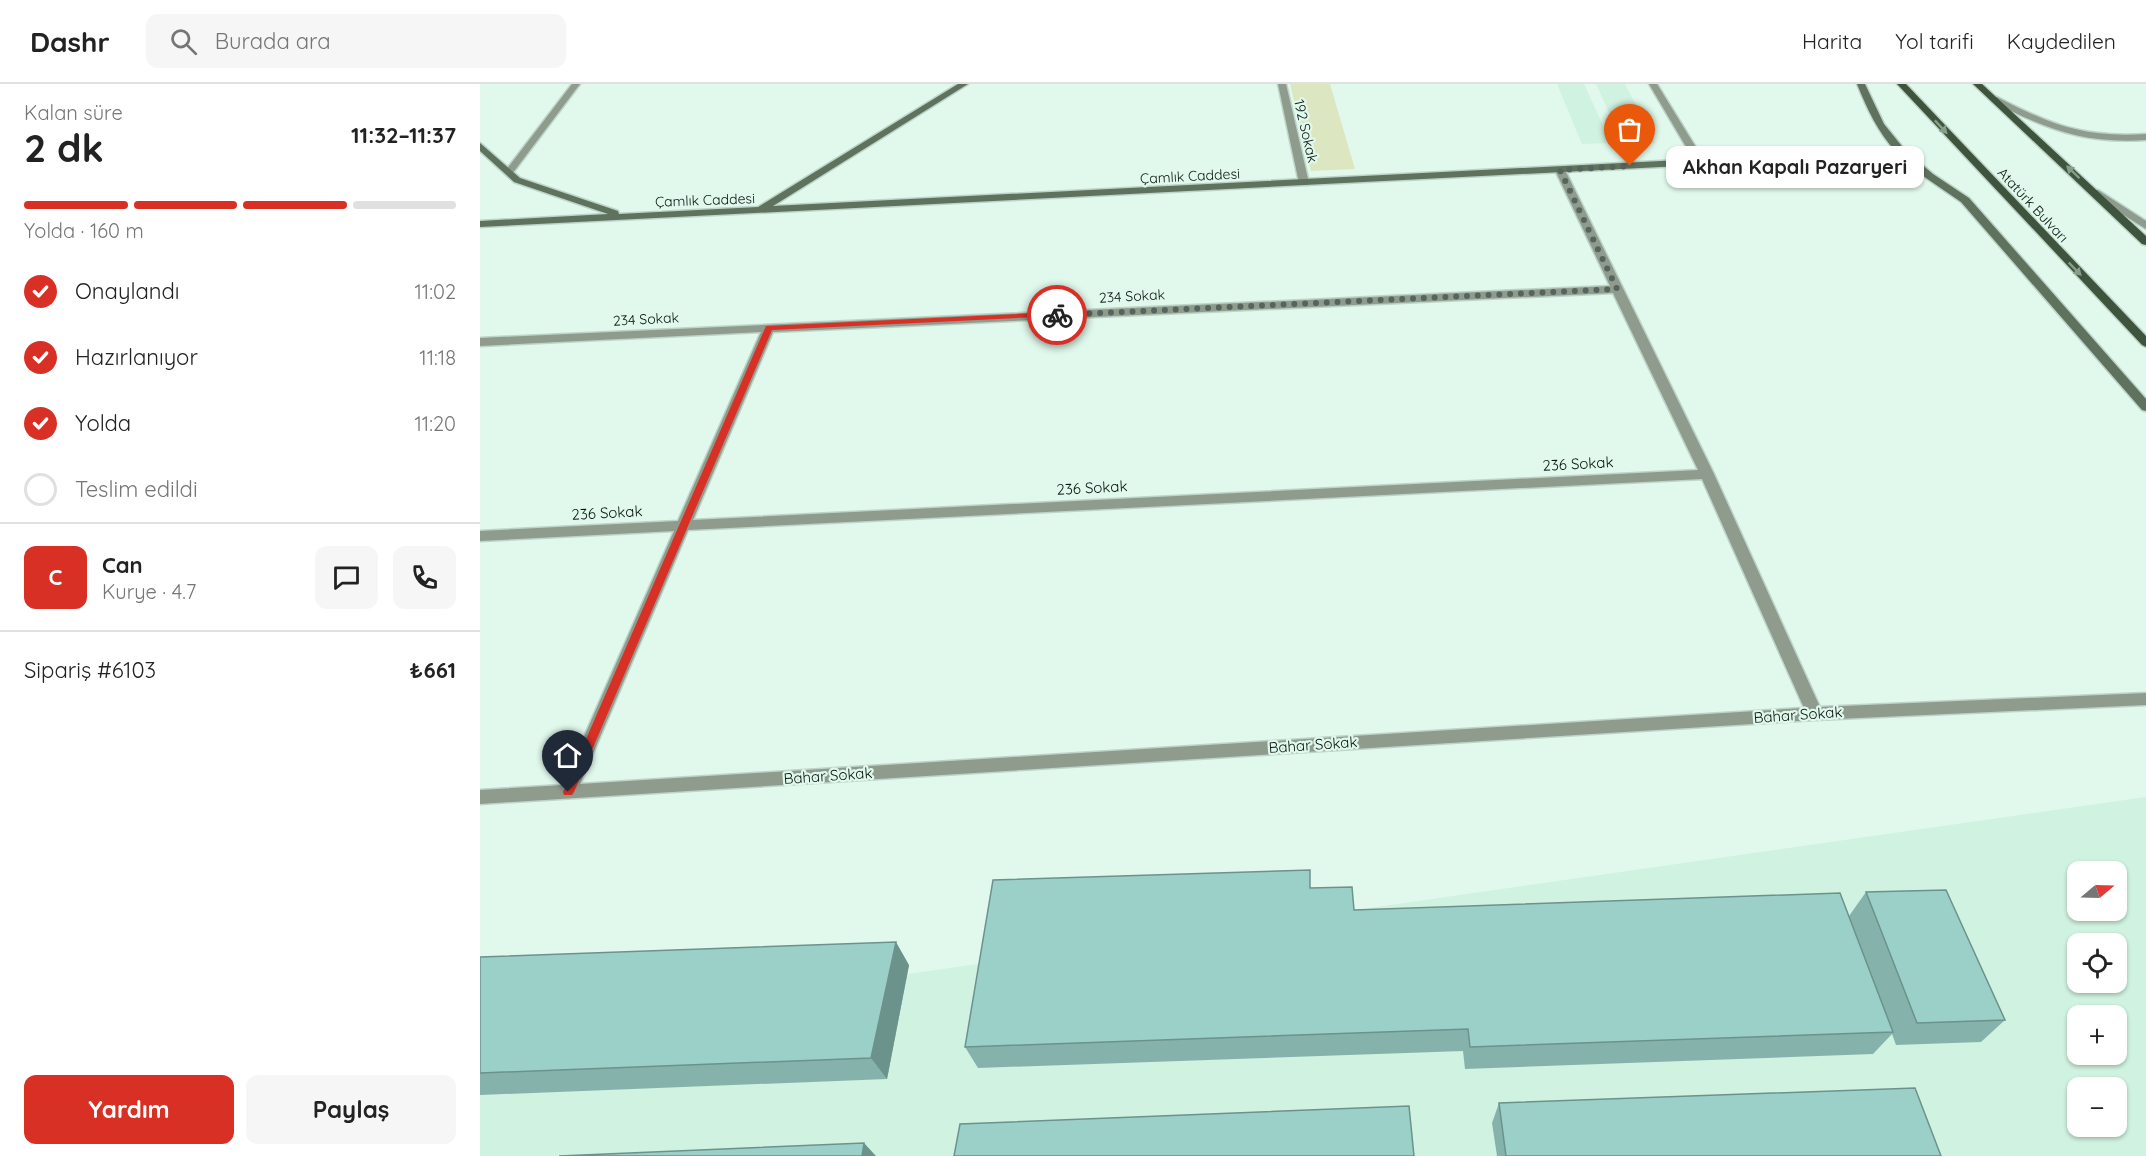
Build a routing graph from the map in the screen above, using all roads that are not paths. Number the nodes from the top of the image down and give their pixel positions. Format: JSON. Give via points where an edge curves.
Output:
{"nodes":[{"id":1,"x":576,"y":84,"type":"edge"},
{"id":2,"x":964,"y":84,"type":"edge"},
{"id":3,"x":1282,"y":84,"type":"edge"},
{"id":4,"x":1653,"y":84,"type":"edge"},
{"id":5,"x":1862,"y":84,"type":"edge"},
{"id":6,"x":1901,"y":84,"type":"edge"},
{"id":7,"x":1977,"y":84,"type":"edge"},
{"id":8,"x":1994,"y":99,"type":"junction"},
{"id":9,"x":2146,"y":137,"type":"edge"},
{"id":10,"x":480,"y":146,"type":"edge"},
{"id":11,"x":1901,"y":155,"type":"junction"},
{"id":12,"x":1700,"y":162,"type":"junction"},
{"id":13,"x":1560,"y":170,"type":"junction"},
{"id":14,"x":509,"y":172,"type":"junction"},
{"id":15,"x":1304,"y":183,"type":"junction"},
{"id":16,"x":2094,"y":192,"type":"junction"},
{"id":17,"x":758,"y":211,"type":"junction"},
{"id":18,"x":623,"y":216,"type":"junction"},
{"id":19,"x":480,"y":224,"type":"edge"},
{"id":20,"x":2146,"y":226,"type":"edge"},
{"id":21,"x":2146,"y":242,"type":"edge"},
{"id":22,"x":1617,"y":289,"type":"junction"},
{"id":23,"x":769,"y":328,"type":"junction"},
{"id":24,"x":480,"y":342,"type":"edge"},
{"id":25,"x":2146,"y":343,"type":"edge"},
{"id":26,"x":2146,"y":407,"type":"edge"},
{"id":27,"x":1707,"y":474,"type":"junction"},
{"id":28,"x":685,"y":525,"type":"junction"},
{"id":29,"x":480,"y":536,"type":"edge"},
{"id":30,"x":2146,"y":699,"type":"edge"},
{"id":31,"x":1815,"y":714,"type":"junction"},
{"id":32,"x":568,"y":792,"type":"junction"},
{"id":33,"x":480,"y":797,"type":"edge"}],
"edges":[{"from":1,"to":14,"type":"street"},
{"from":2,"to":17,"type":"street"},
{"from":3,"to":15,"type":"street","name":"192 Sokak"},
{"from":4,"to":12,"type":"street"},
{"from":5,"to":11,"type":"street","via":[[1871,111]]},
{"from":6,"to":25,"type":"main road","name":"Atatürk Bulvarı","one_way":true},
{"from":7,"to":8,"type":"main road"},
{"from":8,"to":9,"type":"street","via":[[2044,125],[2088,135]]},
{"from":16,"to":8,"type":"main road","one_way":true},
{"from":10,"to":14,"type":"street"},
{"from":11,"to":12,"type":"street","name":"Çamlık Caddesi"},
{"from":11,"to":26,"type":"street","via":[[1965,200]]},
{"from":12,"to":13,"type":"street","name":"Çamlık Caddesi"},
{"from":13,"to":15,"type":"street","name":"Çamlık Caddesi"},
{"from":13,"to":22,"type":"street"},
{"from":14,"to":18,"type":"street","via":[[517,180]]},
{"from":15,"to":17,"type":"street","name":"Çamlık Caddesi"},
{"from":16,"to":20,"type":"street"},
{"from":16,"to":21,"type":"main road"},
{"from":17,"to":18,"type":"street","name":"Çamlık Caddesi"},
{"from":18,"to":19,"type":"street","name":"Çamlık Caddesi"},
{"from":22,"to":23,"type":"street","name":"234 Sokak"},
{"from":22,"to":27,"type":"street"},
{"from":23,"to":24,"type":"street","name":"234 Sokak"},
{"from":23,"to":28,"type":"street"},
{"from":27,"to":28,"type":"street","name":"236 Sokak"},
{"from":27,"to":31,"type":"street"},
{"from":28,"to":29,"type":"street","name":"236 Sokak"},
{"from":28,"to":32,"type":"street"},
{"from":30,"to":31,"type":"street","name":"Bahar Sokak"},
{"from":31,"to":32,"type":"street","name":"Bahar Sokak"},
{"from":32,"to":33,"type":"street","name":"Bahar Sokak"}]}
